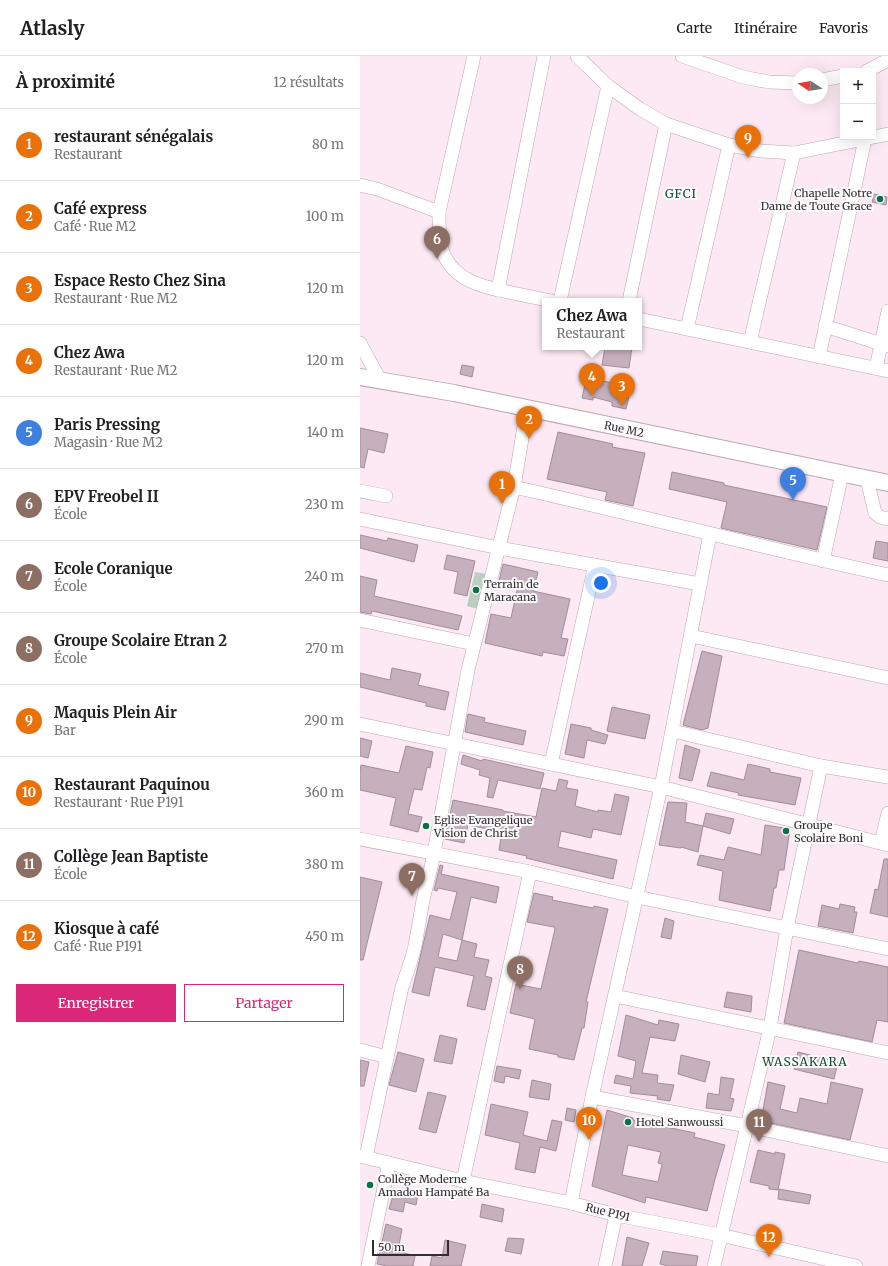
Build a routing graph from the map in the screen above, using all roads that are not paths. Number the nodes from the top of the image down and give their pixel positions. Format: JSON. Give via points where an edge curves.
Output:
{"nodes":[{"id":1,"x":474,"y":56,"type":"edge"},
{"id":2,"x":544,"y":56,"type":"edge"},
{"id":3,"x":577,"y":56,"type":"edge"},
{"id":4,"x":682,"y":56,"type":"edge"},
{"id":5,"x":888,"y":60,"type":"edge"},
{"id":6,"x":873,"y":68,"type":"edge"},
{"id":7,"x":840,"y":77,"type":"edge"},
{"id":8,"x":828,"y":79,"type":"edge"},
{"id":9,"x":792,"y":83,"type":"edge"},
{"id":10,"x":608,"y":86,"type":"junction"},
{"id":11,"x":666,"y":124,"type":"junction"},
{"id":12,"x":888,"y":134,"type":"edge"},
{"id":13,"x":876,"y":137,"type":"edge"},
{"id":14,"x":860,"y":140,"type":"edge"},
{"id":15,"x":865,"y":140,"type":"edge"},
{"id":16,"x":729,"y":145,"type":"junction"},
{"id":17,"x":794,"y":153,"type":"junction"},
{"id":18,"x":360,"y":184,"type":"edge"},
{"id":19,"x":439,"y":212,"type":"junction"},
{"id":20,"x":498,"y":290,"type":"junction"},
{"id":21,"x":561,"y":298,"type":"edge"},
{"id":22,"x":630,"y":298,"type":"edge"},
{"id":23,"x":542,"y":299,"type":"edge"},
{"id":24,"x":888,"y":311,"type":"edge"},
{"id":25,"x":642,"y":320,"type":"edge"},
{"id":26,"x":825,"y":326,"type":"junction"},
{"id":27,"x":688,"y":329,"type":"junction"},
{"id":28,"x":750,"y":342,"type":"junction"},
{"id":29,"x":360,"y":343,"type":"edge"},
{"id":30,"x":885,"y":344,"type":"edge"},
{"id":31,"x":819,"y":357,"type":"junction"},
{"id":32,"x":882,"y":370,"type":"edge"},
{"id":33,"x":360,"y":377,"type":"edge"},
{"id":34,"x":380,"y":380,"type":"junction"},
{"id":35,"x":527,"y":408,"type":"junction"},
{"id":36,"x":842,"y":474,"type":"junction"},
{"id":37,"x":867,"y":479,"type":"junction"},
{"id":38,"x":888,"y":483,"type":"edge"},
{"id":39,"x":514,"y":487,"type":"junction"},
{"id":40,"x":360,"y":491,"type":"edge"},
{"id":41,"x":386,"y":496,"type":"dead end"},
{"id":42,"x":360,"y":519,"type":"edge"},
{"id":43,"x":888,"y":519,"type":"edge"},
{"id":44,"x":710,"y":534,"type":"junction"},
{"id":45,"x":498,"y":548,"type":"junction"},
{"id":46,"x":823,"y":561,"type":"junction"},
{"id":47,"x":595,"y":565,"type":"junction"},
{"id":48,"x":888,"y":575,"type":"edge"},
{"id":49,"x":700,"y":584,"type":"junction"},
{"id":50,"x":360,"y":620,"type":"edge"},
{"id":51,"x":691,"y":636,"type":"junction"},
{"id":52,"x":474,"y":644,"type":"junction"},
{"id":53,"x":888,"y":678,"type":"edge"},
{"id":54,"x":360,"y":724,"type":"edge"},
{"id":55,"x":673,"y":731,"type":"junction"},
{"id":56,"x":454,"y":745,"type":"junction"},
{"id":57,"x":551,"y":764,"type":"junction"},
{"id":58,"x":821,"y":766,"type":"junction"},
{"id":59,"x":888,"y":777,"type":"edge"},
{"id":60,"x":661,"y":787,"type":"junction"},
{"id":61,"x":888,"y":813,"type":"edge"},
{"id":62,"x":810,"y":824,"type":"junction"},
{"id":63,"x":360,"y":839,"type":"edge"},
{"id":64,"x":885,"y":844,"type":"edge"},
{"id":65,"x":433,"y":854,"type":"junction"},
{"id":66,"x":530,"y":872,"type":"junction"},
{"id":67,"x":637,"y":897,"type":"junction"},
{"id":68,"x":787,"y":928,"type":"junction"},
{"id":69,"x":888,"y":949,"type":"edge"},
{"id":70,"x":615,"y":996,"type":"junction"},
{"id":71,"x":770,"y":1028,"type":"junction"},
{"id":72,"x":360,"y":1050,"type":"edge"},
{"id":73,"x":888,"y":1053,"type":"edge"},
{"id":74,"x":386,"y":1056,"type":"junction"},
{"id":75,"x":592,"y":1097,"type":"junction"},
{"id":76,"x":747,"y":1126,"type":"junction"},
{"id":77,"x":888,"y":1156,"type":"edge"},
{"id":78,"x":363,"y":1157,"type":"edge"},
{"id":79,"x":389,"y":1163,"type":"junction"},
{"id":80,"x":463,"y":1181,"type":"junction"},
{"id":81,"x":571,"y":1203,"type":"junction"},
{"id":82,"x":616,"y":1215,"type":"junction"},
{"id":83,"x":720,"y":1235,"type":"junction"},
{"id":84,"x":820,"y":1262,"type":"edge"},
{"id":85,"x":368,"y":1266,"type":"edge"},
{"id":86,"x":605,"y":1266,"type":"edge"},
{"id":87,"x":714,"y":1266,"type":"edge"},
{"id":88,"x":856,"y":1266,"type":"edge"}],
"edges":[{"from":1,"to":19,"type":"street"},
{"from":2,"to":20,"type":"street"},
{"from":3,"to":10,"type":"street"},
{"from":4,"to":9,"type":"street","via":[[743,77]]},
{"from":5,"to":6,"type":"street"},
{"from":7,"to":8,"type":"street"},
{"from":10,"to":11,"type":"street"},
{"from":10,"to":21,"type":"street"},
{"from":11,"to":16,"type":"street"},
{"from":11,"to":22,"type":"street"},
{"from":12,"to":13,"type":"street"},
{"from":14,"to":17,"type":"street"},
{"from":15,"to":26,"type":"street"},
{"from":16,"to":17,"type":"street","via":[[761,151]]},
{"from":16,"to":27,"type":"street"},
{"from":17,"to":28,"type":"street"},
{"from":18,"to":19,"type":"street"},
{"from":19,"to":20,"type":"street","via":[[439,231],[444,254],[451,266],[471,282]]},
{"from":20,"to":23,"type":"street"},
{"from":24,"to":30,"type":"street"},
{"from":25,"to":27,"type":"street"},
{"from":26,"to":30,"type":"street"},
{"from":26,"to":31,"type":"street"},
{"from":27,"to":28,"type":"street"},
{"from":28,"to":31,"type":"street"},
{"from":29,"to":34,"type":"street"},
{"from":30,"to":32,"type":"street"},
{"from":31,"to":32,"type":"street"},
{"from":33,"to":34,"type":"main road","name":"Rue M2"},
{"from":34,"to":35,"type":"main road","name":"Rue M2"},
{"from":35,"to":36,"type":"main road","name":"Rue M2"},
{"from":35,"to":39,"type":"street"},
{"from":36,"to":37,"type":"main road","name":"Rue M2"},
{"from":36,"to":46,"type":"street"},
{"from":37,"to":38,"type":"main road","name":"Rue M2"},
{"from":37,"to":43,"type":"street","via":[[875,513]]},
{"from":39,"to":44,"type":"street"},
{"from":39,"to":45,"type":"street"},
{"from":40,"to":41,"type":"street"},
{"from":42,"to":45,"type":"street"},
{"from":44,"to":46,"type":"street"},
{"from":44,"to":49,"type":"street"},
{"from":45,"to":47,"type":"street"},
{"from":45,"to":52,"type":"street"},
{"from":46,"to":48,"type":"street"},
{"from":47,"to":49,"type":"street"},
{"from":47,"to":57,"type":"street"},
{"from":49,"to":51,"type":"street"},
{"from":50,"to":52,"type":"street"},
{"from":51,"to":53,"type":"street"},
{"from":51,"to":55,"type":"street"},
{"from":52,"to":56,"type":"street"},
{"from":54,"to":56,"type":"street"},
{"from":55,"to":58,"type":"street"},
{"from":55,"to":60,"type":"street"},
{"from":56,"to":57,"type":"street"},
{"from":56,"to":65,"type":"street"},
{"from":57,"to":60,"type":"street"},
{"from":58,"to":59,"type":"street"},
{"from":58,"to":62,"type":"street"},
{"from":60,"to":62,"type":"street"},
{"from":60,"to":67,"type":"street"},
{"from":61,"to":64,"type":"street"},
{"from":62,"to":64,"type":"street"},
{"from":62,"to":68,"type":"street"},
{"from":63,"to":65,"type":"street"},
{"from":65,"to":66,"type":"street"},
{"from":65,"to":74,"type":"street","via":[[415,946],[402,987]]},
{"from":66,"to":67,"type":"street"},
{"from":66,"to":80,"type":"street"},
{"from":67,"to":68,"type":"street"},
{"from":67,"to":70,"type":"street"},
{"from":68,"to":69,"type":"street"},
{"from":68,"to":71,"type":"street"},
{"from":70,"to":71,"type":"street"},
{"from":70,"to":75,"type":"street"},
{"from":71,"to":73,"type":"street"},
{"from":71,"to":76,"type":"street"},
{"from":72,"to":74,"type":"street"},
{"from":74,"to":78,"type":"street"},
{"from":75,"to":76,"type":"street"},
{"from":75,"to":81,"type":"street"},
{"from":76,"to":77,"type":"street"},
{"from":76,"to":83,"type":"street"},
{"from":78,"to":79,"type":"street","name":"Rue P191"},
{"from":79,"to":80,"type":"street","name":"Rue P191"},
{"from":79,"to":85,"type":"street"},
{"from":80,"to":81,"type":"street","name":"Rue P191"},
{"from":81,"to":82,"type":"street","name":"Rue P191"},
{"from":82,"to":83,"type":"street","name":"Rue P191"},
{"from":82,"to":86,"type":"street"},
{"from":83,"to":84,"type":"street","name":"Rue P191"},
{"from":83,"to":87,"type":"street"},
{"from":84,"to":88,"type":"street","name":"Rue P191"}]}
